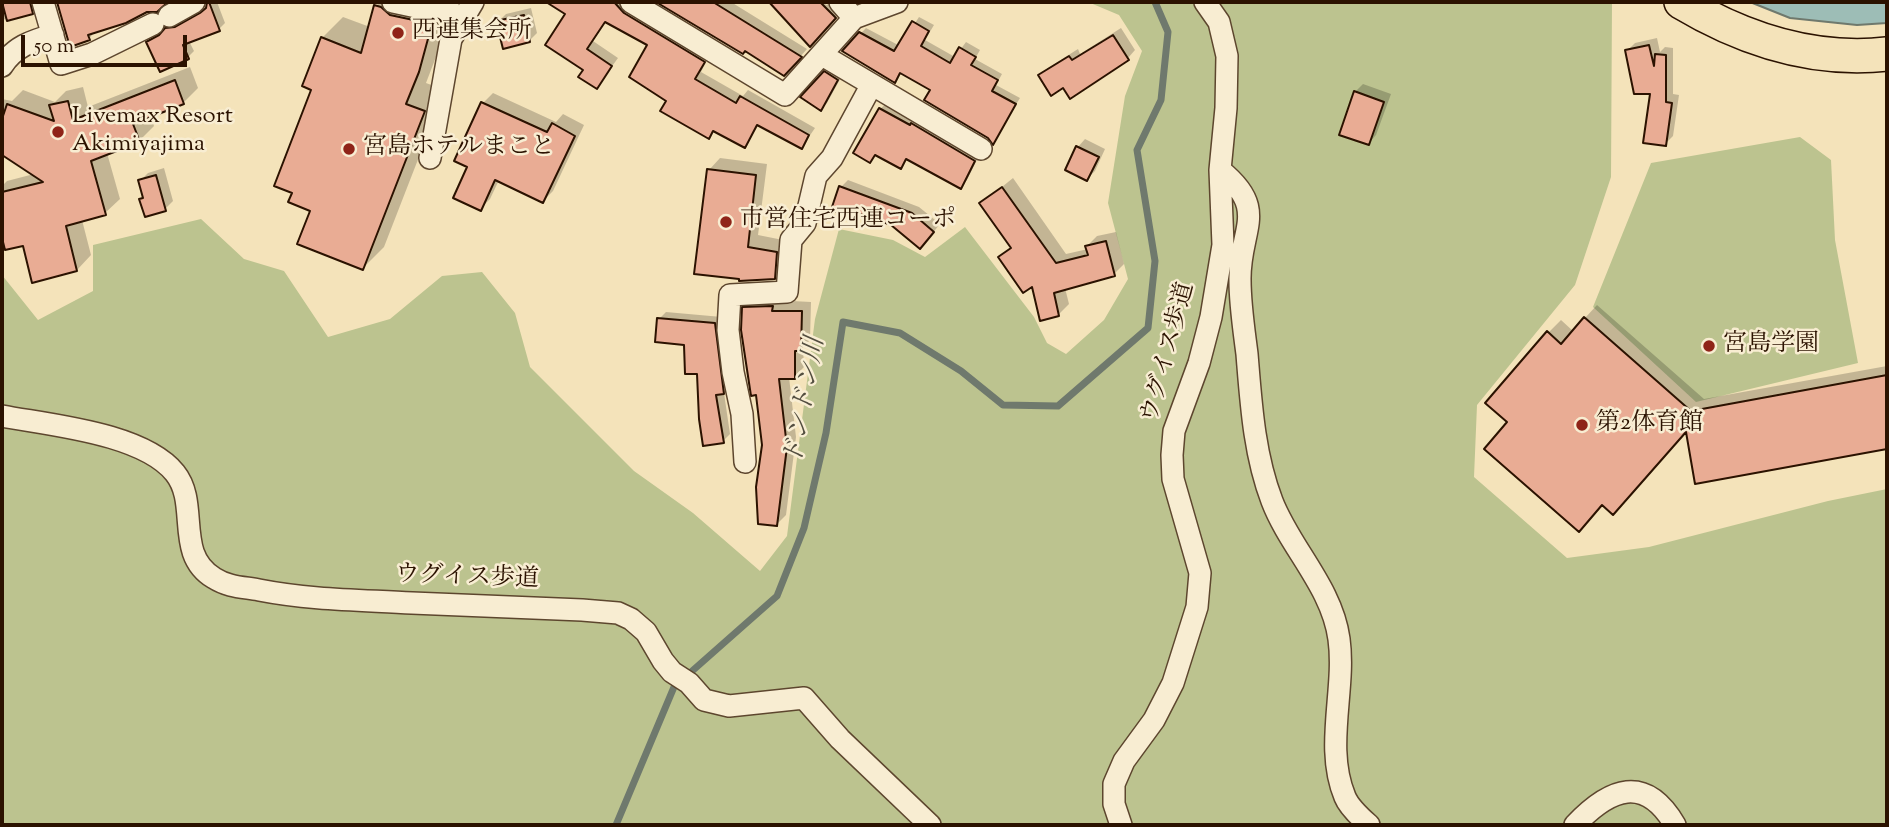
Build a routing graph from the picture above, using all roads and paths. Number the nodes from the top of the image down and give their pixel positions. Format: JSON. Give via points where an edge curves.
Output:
{"nodes":[{"id":1,"x":43,"y":2,"type":"edge"},
{"id":2,"x":194,"y":2,"type":"edge"},
{"id":3,"x":393,"y":2,"type":"edge"},
{"id":4,"x":474,"y":2,"type":"edge"},
{"id":5,"x":631,"y":2,"type":"edge"},
{"id":6,"x":841,"y":2,"type":"edge"},
{"id":7,"x":897,"y":2,"type":"edge"},
{"id":8,"x":1205,"y":2,"type":"edge"},
{"id":9,"x":1681,"y":2,"type":"edge"},
{"id":10,"x":449,"y":8,"type":"edge"},
{"id":11,"x":855,"y":18,"type":"junction"},
{"id":12,"x":53,"y":35,"type":"junction"},
{"id":13,"x":451,"y":38,"type":"junction"},
{"id":14,"x":1887,"y":54,"type":"edge"},
{"id":15,"x":821,"y":55,"type":"junction"},
{"id":16,"x":2,"y":66,"type":"edge"},
{"id":17,"x":871,"y":86,"type":"junction"},
{"id":18,"x":981,"y":149,"type":"dead end"},
{"id":19,"x":430,"y":158,"type":"dead end"},
{"id":20,"x":1220,"y":170,"type":"junction"},
{"id":21,"x":2,"y":416,"type":"edge"},
{"id":22,"x":745,"y":462,"type":"dead end"},
{"id":23,"x":930,"y":825,"type":"edge"},
{"id":24,"x":1121,"y":825,"type":"edge"},
{"id":25,"x":1369,"y":825,"type":"edge"},
{"id":26,"x":1576,"y":825,"type":"edge"},
{"id":27,"x":1675,"y":825,"type":"edge"}],
"edges":[{"from":1,"to":12,"type":"street"},
{"from":2,"to":12,"type":"street","via":[[92,54],[61,64]]},
{"from":3,"to":10,"type":"street"},
{"from":4,"to":13,"type":"street"},
{"from":5,"to":15,"type":"street","via":[[785,95]]},
{"from":6,"to":11,"type":"street"},
{"from":7,"to":11,"type":"street"},
{"from":8,"to":20,"type":"street","name":"ウグイス歩道","via":[[1219,22],[1227,56]]},
{"from":9,"to":14,"type":"main road","via":[[1731,29],[1789,48],[1849,56]]},
{"from":10,"to":13,"type":"street"},
{"from":11,"to":15,"type":"street"},
{"from":12,"to":16,"type":"street","via":[[10,52]]},
{"from":13,"to":19,"type":"street"},
{"from":15,"to":17,"type":"street"},
{"from":17,"to":18,"type":"street"},
{"from":17,"to":22,"type":"street","via":[[832,158],[816,176],[805,223],[791,240],[787,292],[730,295],[728,330]]},
{"from":20,"to":24,"type":"street","name":"ウグイス歩道","via":[[1223,245],[1213,305],[1199,363],[1174,431],[1172,455],[1173,479],[1200,573],[1197,607],[1172,683],[1114,784]]},
{"from":20,"to":25,"type":"street","via":[[1242,191],[1248,207],[1240,285],[1260,459],[1272,501],[1334,613],[1340,640],[1339,774],[1346,799]]},
{"from":21,"to":23,"type":"street","name":"ウグイス歩道","via":[[52,423],[133,445],[152,455],[180,482],[197,563],[231,586],[290,596],[618,614],[641,626],[663,661],[704,699],[729,706],[804,698]]},
{"from":26,"to":27,"type":"street","via":[[1607,797],[1632,791],[1657,801]]}]}
